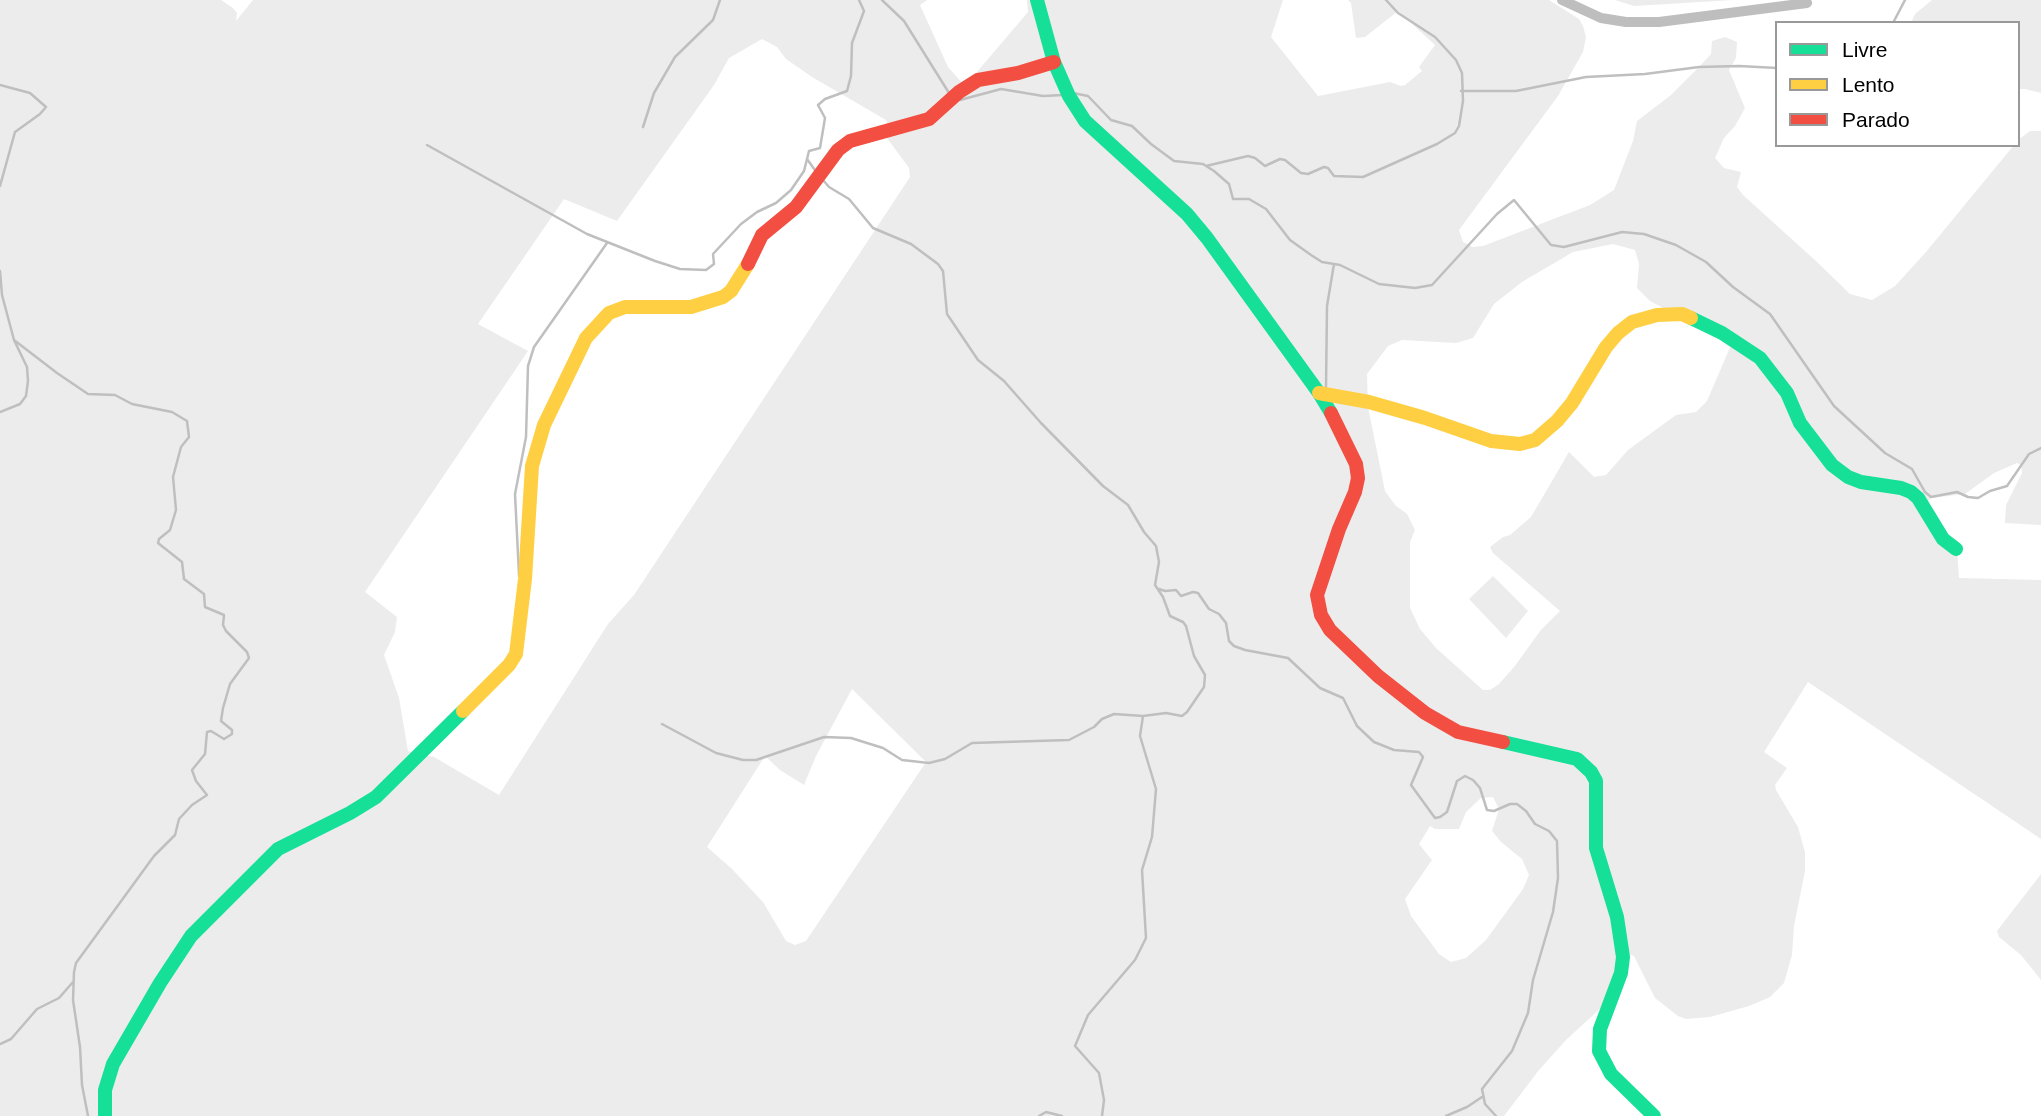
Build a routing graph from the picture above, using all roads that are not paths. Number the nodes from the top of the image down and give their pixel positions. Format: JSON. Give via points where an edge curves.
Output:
{"nodes":[{"id":1,"x":1037,"y":0,"type":"edge"},
{"id":2,"x":1562,"y":0,"type":"edge"},
{"id":3,"x":1807,"y":2,"type":"dead end"},
{"id":4,"x":1054,"y":62,"type":"junction"},
{"id":5,"x":1319,"y":393,"type":"junction"},
{"id":6,"x":1955,"y":549,"type":"dead end"},
{"id":7,"x":105,"y":1116,"type":"edge"},
{"id":8,"x":1654,"y":1116,"type":"edge"}],
"edges":[{"from":1,"to":4,"type":"street"},
{"from":2,"to":3,"type":"street","via":[[1601,18],[1626,22],[1659,22]]},
{"from":4,"to":5,"type":"street","via":[[1085,121],[1187,214]]},
{"from":4,"to":7,"type":"street","via":[[978,80],[929,118],[850,141],[838,150],[801,202],[762,235],[744,273],[723,297],[691,307],[625,307],[601,321],[586,338],[559,391],[532,467],[516,654],[376,797],[278,849],[191,936],[113,1064],[105,1090]]},
{"from":5,"to":6,"type":"street","via":[[1425,418],[1490,441],[1520,444],[1535,440],[1557,422],[1618,333],[1632,322],[1657,314],[1682,314],[1722,332],[1760,358],[1832,465],[1861,482],[1911,492]]},
{"from":5,"to":8,"type":"street","via":[[1356,464],[1358,478],[1319,585],[1321,615],[1351,652],[1425,713],[1458,732],[1577,759],[1591,772],[1597,793],[1596,848],[1617,917],[1623,957],[1600,1029],[1599,1051],[1611,1074]]}]}
